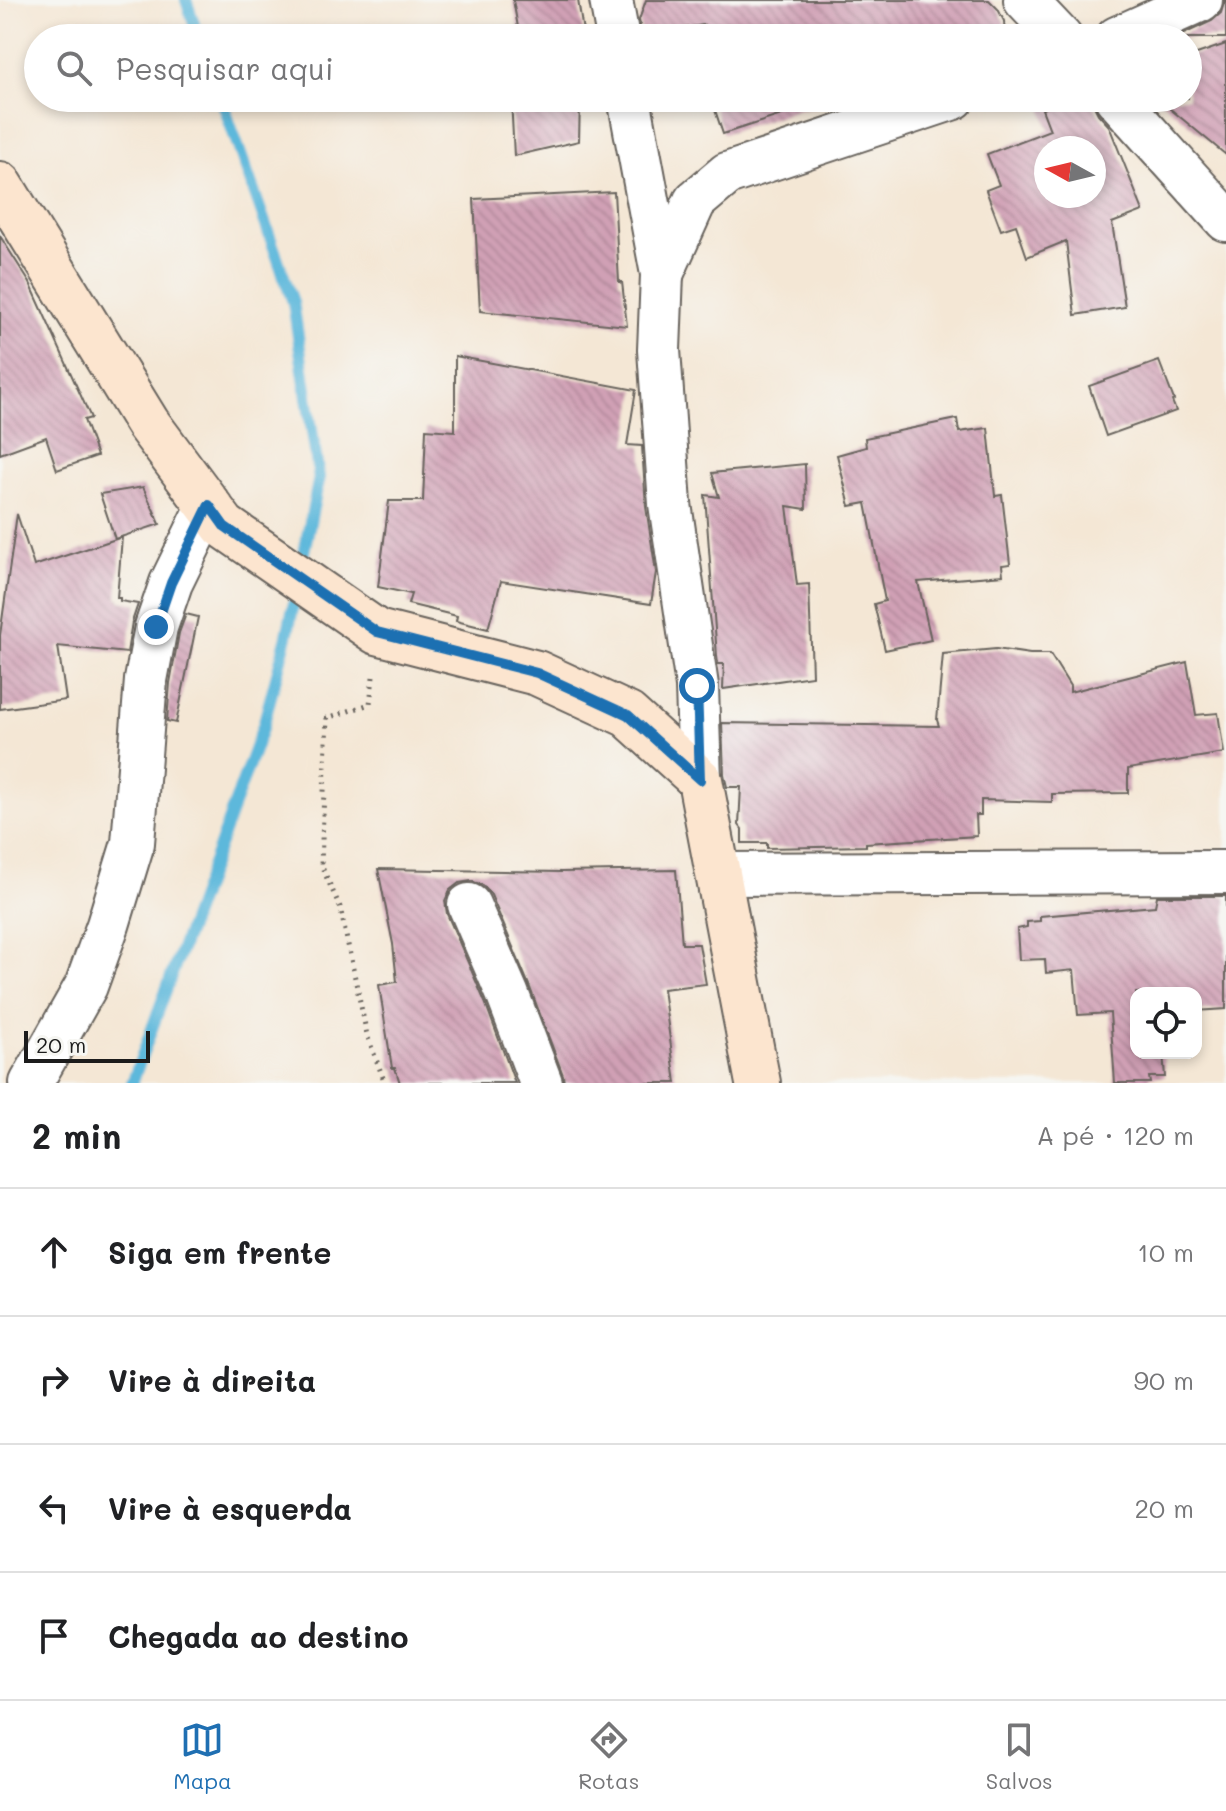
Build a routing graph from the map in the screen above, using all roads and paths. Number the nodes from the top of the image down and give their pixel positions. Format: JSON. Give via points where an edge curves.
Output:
{"nodes":[{"id":1,"x":611,"y":0,"type":"edge"},
{"id":2,"x":1025,"y":0,"type":"edge"},
{"id":3,"x":1201,"y":0,"type":"edge"},
{"id":4,"x":615,"y":24,"type":"edge"},
{"id":5,"x":1048,"y":24,"type":"edge"},
{"id":6,"x":1148,"y":24,"type":"edge"},
{"id":7,"x":632,"y":112,"type":"edge"},
{"id":8,"x":912,"y":112,"type":"edge"},
{"id":9,"x":1129,"y":112,"type":"edge"},
{"id":10,"x":0,"y":184,"type":"edge"},
{"id":11,"x":1226,"y":220,"type":"edge"},
{"id":12,"x":662,"y":274,"type":"junction"},
{"id":13,"x":216,"y":515,"type":"junction"},
{"id":14,"x":377,"y":632,"type":"junction"},
{"id":15,"x":700,"y":780,"type":"junction"},
{"id":16,"x":1226,"y":872,"type":"edge"},
{"id":17,"x":718,"y":874,"type":"junction"},
{"id":18,"x":469,"y":905,"type":"dead end"},
{"id":19,"x":31,"y":1083,"type":"edge"},
{"id":20,"x":385,"y":1083,"type":"edge"},
{"id":21,"x":541,"y":1083,"type":"edge"},
{"id":22,"x":758,"y":1083,"type":"edge"}],
"edges":[{"from":1,"to":4,"type":"street"},
{"from":2,"to":5,"type":"street"},
{"from":3,"to":6,"type":"street"},
{"from":7,"to":12,"type":"street"},
{"from":8,"to":12,"type":"street","via":[[727,174],[695,201]]},
{"from":9,"to":11,"type":"street"},
{"from":10,"to":13,"type":"street","via":[[148,424]]},
{"from":12,"to":15,"type":"street","via":[[659,350],[670,504],[697,686]]},
{"from":13,"to":14,"type":"street"},
{"from":13,"to":19,"type":"street","via":[[171,583],[156,627],[146,680],[133,843],[108,925],[86,986]]},
{"from":14,"to":15,"type":"street","via":[[537,673],[628,715]]},
{"from":14,"to":20,"type":"path","via":[[370,704],[327,718],[321,865],[340,907],[367,1035]]},
{"from":15,"to":17,"type":"street"},
{"from":16,"to":17,"type":"street"},
{"from":17,"to":22,"type":"street"},
{"from":18,"to":21,"type":"street"}]}
